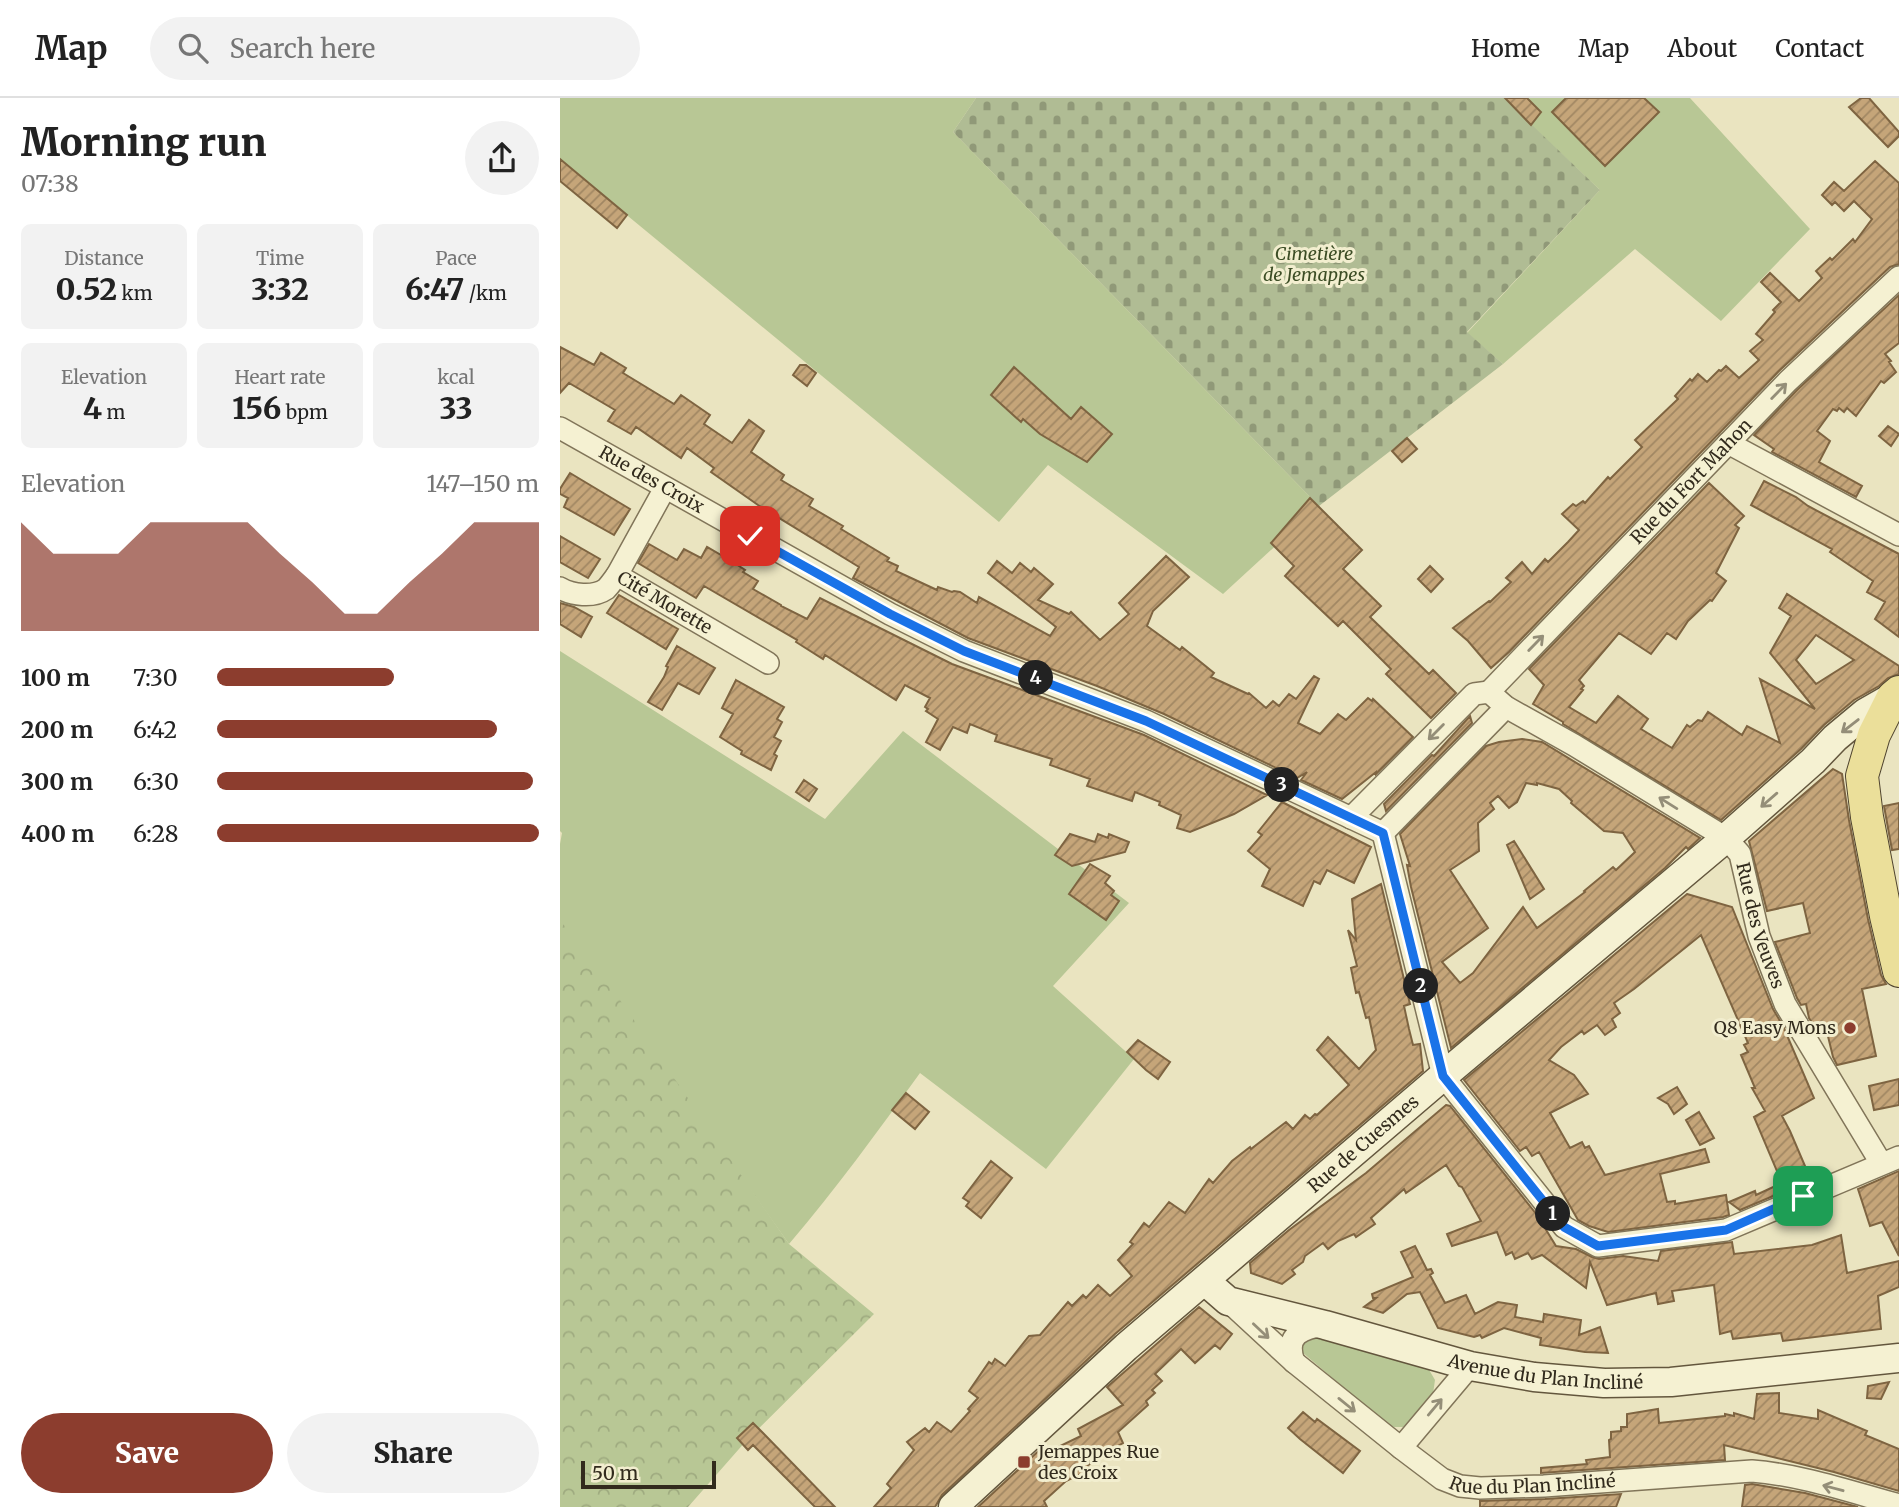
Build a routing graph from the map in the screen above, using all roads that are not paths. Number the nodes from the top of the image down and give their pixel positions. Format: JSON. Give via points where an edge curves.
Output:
{"nodes":[{"id":1,"x":1899,"y":278,"type":"edge"},
{"id":2,"x":560,"y":428,"type":"edge"},
{"id":3,"x":1728,"y":443,"type":"junction"},
{"id":4,"x":665,"y":488,"type":"junction"},
{"id":5,"x":1899,"y":535,"type":"edge"},
{"id":6,"x":617,"y":575,"type":"junction"},
{"id":7,"x":560,"y":588,"type":"edge"},
{"id":8,"x":768,"y":663,"type":"dead end"},
{"id":9,"x":1489,"y":692,"type":"junction"},
{"id":10,"x":1896,"y":695,"type":"edge"},
{"id":11,"x":1506,"y":707,"type":"junction"},
{"id":12,"x":1351,"y":818,"type":"junction"},
{"id":13,"x":1383,"y":833,"type":"junction"},
{"id":14,"x":1726,"y":838,"type":"junction"},
{"id":15,"x":1899,"y":971,"type":"edge"},
{"id":16,"x":1443,"y":1076,"type":"junction"},
{"id":17,"x":1890,"y":1160,"type":"edge"},
{"id":18,"x":1205,"y":1281,"type":"junction"},
{"id":19,"x":1228,"y":1301,"type":"junction"},
{"id":20,"x":1325,"y":1325,"type":"junction"},
{"id":21,"x":1899,"y":1358,"type":"edge"},
{"id":22,"x":1294,"y":1362,"type":"junction"},
{"id":23,"x":1470,"y":1366,"type":"junction"},
{"id":24,"x":1401,"y":1448,"type":"junction"},
{"id":25,"x":1899,"y":1505,"type":"edge"},
{"id":26,"x":953,"y":1507,"type":"edge"}],
"edges":[{"from":3,"to":1,"type":"street","name":"Rue du Fort Mahon","one_way":true},
{"from":2,"to":4,"type":"street","name":"Rue des Croix"},
{"from":3,"to":5,"type":"street"},
{"from":9,"to":3,"type":"street","name":"Rue du Fort Mahon","one_way":true},
{"from":4,"to":6,"type":"street"},
{"from":4,"to":12,"type":"street","name":"Rue des Croix","via":[[952,645],[1146,721]]},
{"from":6,"to":7,"type":"street","name":"Cité Morette","via":[[605,590],[587,594]]},
{"from":6,"to":8,"type":"street","name":"Cité Morette"},
{"from":9,"to":11,"type":"street","name":"Rue des Veuves"},
{"from":9,"to":12,"type":"street","name":"Rue du Fort Mahon","one_way":true,"via":[[1474,694]]},
{"from":10,"to":14,"type":"street","name":"Rue de Cuesmes","one_way":true,"via":[[1835,738]]},
{"from":10,"to":15,"type":"main road","via":[[1874,735],[1863,776],[1867,817]]},
{"from":11,"to":13,"type":"street"},
{"from":14,"to":11,"type":"street","name":"Rue des Veuves","one_way":true},
{"from":12,"to":13,"type":"street","name":"Rue des Croix"},
{"from":13,"to":16,"type":"street"},
{"from":14,"to":16,"type":"street","name":"Rue de Cuesmes"},
{"from":14,"to":17,"type":"street","name":"Rue des Veuves","via":[[1740,854],[1759,936],[1785,1003]]},
{"from":16,"to":17,"type":"street","via":[[1564,1227],[1598,1246],[1726,1230]]},
{"from":16,"to":18,"type":"street","name":"Rue de Cuesmes"},
{"from":18,"to":19,"type":"street","name":"Avenue du Plan Incliné"},
{"from":18,"to":26,"type":"street","name":"Rue de Cuesmes"},
{"from":19,"to":20,"type":"street","name":"Avenue du Plan Incliné"},
{"from":19,"to":22,"type":"street","name":"Rue du Plan Incliné","one_way":true},
{"from":20,"to":22,"type":"street","via":[[1298,1333],[1290,1351]]},
{"from":20,"to":23,"type":"street","name":"Avenue du Plan Incliné"},
{"from":21,"to":23,"type":"street","name":"Avenue du Plan Incliné","via":[[1671,1382],[1604,1383]]},
{"from":22,"to":24,"type":"street","name":"Rue du Plan Incliné","one_way":true},
{"from":24,"to":23,"type":"street","one_way":true},
{"from":25,"to":24,"type":"street","name":"Rue du Plan Incliné","one_way":true,"via":[[1798,1478],[1752,1471],[1544,1486],[1460,1486],[1442,1479]]}]}
